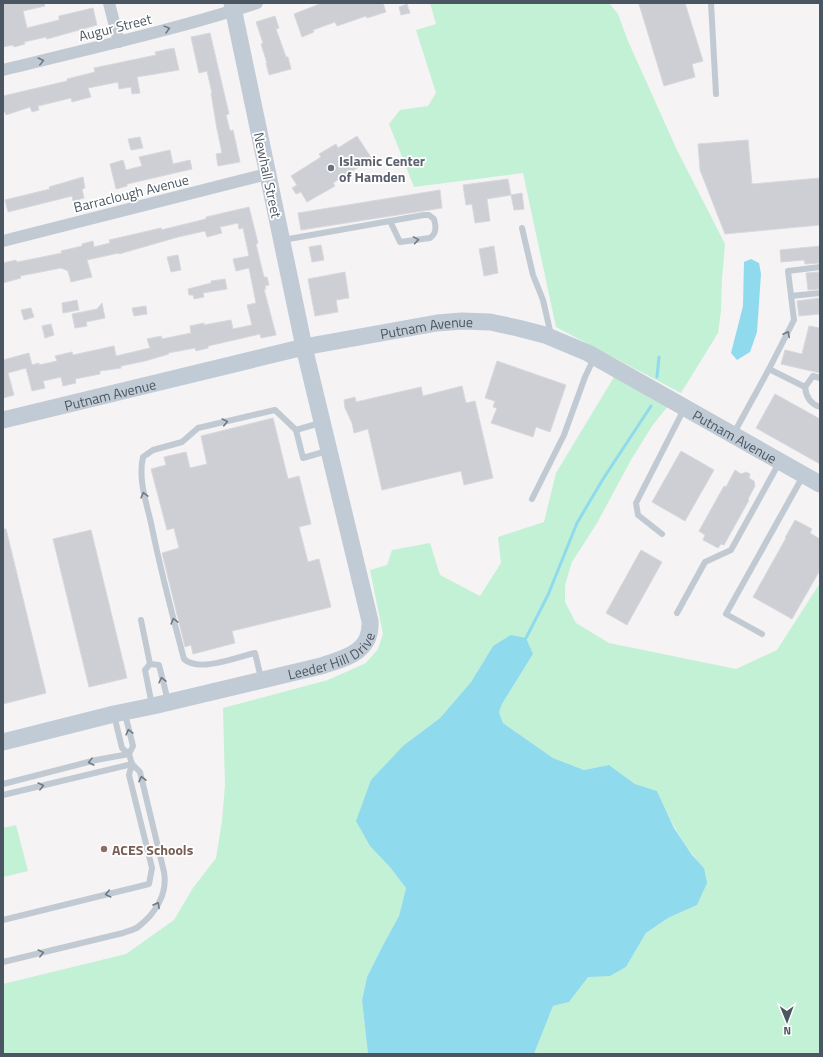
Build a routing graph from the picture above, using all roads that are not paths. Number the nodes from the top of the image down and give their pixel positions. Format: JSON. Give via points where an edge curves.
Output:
{"nodes":[{"id":1,"x":109,"y":3,"type":"edge"},
{"id":2,"x":257,"y":3,"type":"edge"},
{"id":3,"x":711,"y":3,"type":"edge"},
{"id":4,"x":233,"y":7,"type":"edge"},
{"id":5,"x":119,"y":42,"type":"junction"},
{"id":6,"x":3,"y":70,"type":"edge"},
{"id":7,"x":716,"y":94,"type":"dead end"},
{"id":8,"x":267,"y":174,"type":"junction"},
{"id":9,"x":390,"y":221,"type":"junction"},
{"id":10,"x":522,"y":228,"type":"dead end"},
{"id":11,"x":281,"y":240,"type":"junction"},
{"id":12,"x":3,"y":241,"type":"edge"},
{"id":13,"x":820,"y":267,"type":"edge"},
{"id":14,"x":820,"y":292,"type":"edge"},
{"id":15,"x":791,"y":296,"type":"junction"},
{"id":16,"x":552,"y":338,"type":"junction"},
{"id":17,"x":304,"y":348,"type":"junction"},
{"id":18,"x":594,"y":357,"type":"junction"},
{"id":19,"x":769,"y":369,"type":"junction"},
{"id":20,"x":820,"y":378,"type":"edge"},
{"id":21,"x":805,"y":387,"type":"junction"},
{"id":22,"x":820,"y":407,"type":"edge"},
{"id":23,"x":685,"y":408,"type":"junction"},
{"id":24,"x":3,"y":420,"type":"edge"},
{"id":25,"x":322,"y":422,"type":"junction"},
{"id":26,"x":296,"y":430,"type":"junction"},
{"id":27,"x":733,"y":435,"type":"junction"},
{"id":28,"x":329,"y":451,"type":"junction"},
{"id":29,"x":780,"y":461,"type":"junction"},
{"id":30,"x":804,"y":475,"type":"junction"},
{"id":31,"x":820,"y":484,"type":"edge"},
{"id":32,"x":532,"y":499,"type":"dead end"},
{"id":33,"x":662,"y":534,"type":"dead end"},
{"id":34,"x":677,"y":613,"type":"dead end"},
{"id":35,"x":141,"y":620,"type":"dead end"},
{"id":36,"x":762,"y":634,"type":"dead end"},
{"id":37,"x":150,"y":664,"type":"junction"},
{"id":38,"x":262,"y":681,"type":"junction"},
{"id":39,"x":160,"y":704,"type":"junction"},
{"id":40,"x":119,"y":713,"type":"junction"},
{"id":41,"x":3,"y":742,"type":"edge"},
{"id":42,"x":129,"y":754,"type":"junction"},
{"id":43,"x":132,"y":764,"type":"junction"},
{"id":44,"x":3,"y":784,"type":"edge"},
{"id":45,"x":3,"y":795,"type":"edge"},
{"id":46,"x":3,"y":920,"type":"edge"},
{"id":47,"x":3,"y":962,"type":"edge"}],
"edges":[{"from":1,"to":5,"type":"street"},
{"from":2,"to":4,"type":"street","name":"Augur Street"},
{"from":3,"to":7,"type":"lane"},
{"from":5,"to":4,"type":"street","name":"Augur Street","one_way":true},
{"from":4,"to":8,"type":"street","name":"Newhall Street"},
{"from":6,"to":5,"type":"street","name":"Augur Street","one_way":true},
{"from":8,"to":11,"type":"street","name":"Newhall Street"},
{"from":8,"to":12,"type":"street","name":"Barraclough Avenue"},
{"from":9,"to":9,"type":"lane","one_way":true,"via":[[400,242],[430,238],[434,235],[434,219],[429,215]]},
{"from":9,"to":11,"type":"lane"},
{"from":10,"to":16,"type":"lane"},
{"from":11,"to":17,"type":"street","name":"Newhall Street"},
{"from":13,"to":15,"type":"lane","via":[[788,270]]},
{"from":14,"to":15,"type":"lane"},
{"from":19,"to":15,"type":"lane","one_way":true,"via":[[794,320]]},
{"from":16,"to":17,"type":"street","name":"Putnam Avenue","via":[[490,322],[462,321],[437,323]]},
{"from":16,"to":18,"type":"street","name":"Putnam Avenue"},
{"from":17,"to":24,"type":"street","name":"Putnam Avenue"},
{"from":17,"to":25,"type":"street","name":"Leeder Hill Drive"},
{"from":18,"to":23,"type":"street","name":"Putnam Avenue"},
{"from":18,"to":32,"type":"lane","via":[[564,435]]},
{"from":19,"to":21,"type":"lane"},
{"from":19,"to":27,"type":"lane"},
{"from":20,"to":21,"type":"lane","via":[[813,376]]},
{"from":21,"to":22,"type":"lane","via":[[806,395],[814,405]]},
{"from":23,"to":27,"type":"street","name":"Putnam Avenue"},
{"from":23,"to":33,"type":"lane","via":[[636,503],[638,515]]},
{"from":25,"to":26,"type":"lane"},
{"from":25,"to":28,"type":"street","name":"Leeder Hill Drive"},
{"from":26,"to":28,"type":"lane","via":[[303,458]]},
{"from":38,"to":26,"type":"lane","one_way":true,"via":[[255,653],[201,665],[189,663],[184,659],[160,567],[142,485],[141,469],[143,457],[153,450],[182,442],[198,428],[275,410]]},
{"from":27,"to":29,"type":"street","name":"Putnam Avenue"},
{"from":28,"to":38,"type":"street","name":"Leeder Hill Drive","via":[[371,632],[359,650],[341,659]]},
{"from":29,"to":30,"type":"street","name":"Putnam Avenue"},
{"from":29,"to":34,"type":"lane","via":[[731,550],[705,562]]},
{"from":30,"to":31,"type":"street","name":"Putnam Avenue"},
{"from":30,"to":36,"type":"lane","via":[[726,614]]},
{"from":35,"to":37,"type":"lane"},
{"from":37,"to":39,"type":"lane","via":[[144,670]]},
{"from":39,"to":37,"type":"lane","one_way":true,"via":[[159,665]]},
{"from":38,"to":39,"type":"street","name":"Leeder Hill Drive"},
{"from":39,"to":40,"type":"street","name":"Leeder Hill Drive"},
{"from":40,"to":41,"type":"street","name":"Leeder Hill Drive"},
{"from":40,"to":42,"type":"lane","via":[[122,748]]},
{"from":42,"to":40,"type":"lane","one_way":true,"via":[[133,746]]},
{"from":42,"to":43,"type":"lane"},
{"from":42,"to":44,"type":"lane","one_way":true},
{"from":45,"to":43,"type":"lane","one_way":true},
{"from":43,"to":46,"type":"lane","one_way":true,"via":[[129,775],[152,868],[149,884]]},
{"from":47,"to":43,"type":"lane","one_way":true,"via":[[123,933],[137,928],[157,907],[166,881],[140,772]]}]}
